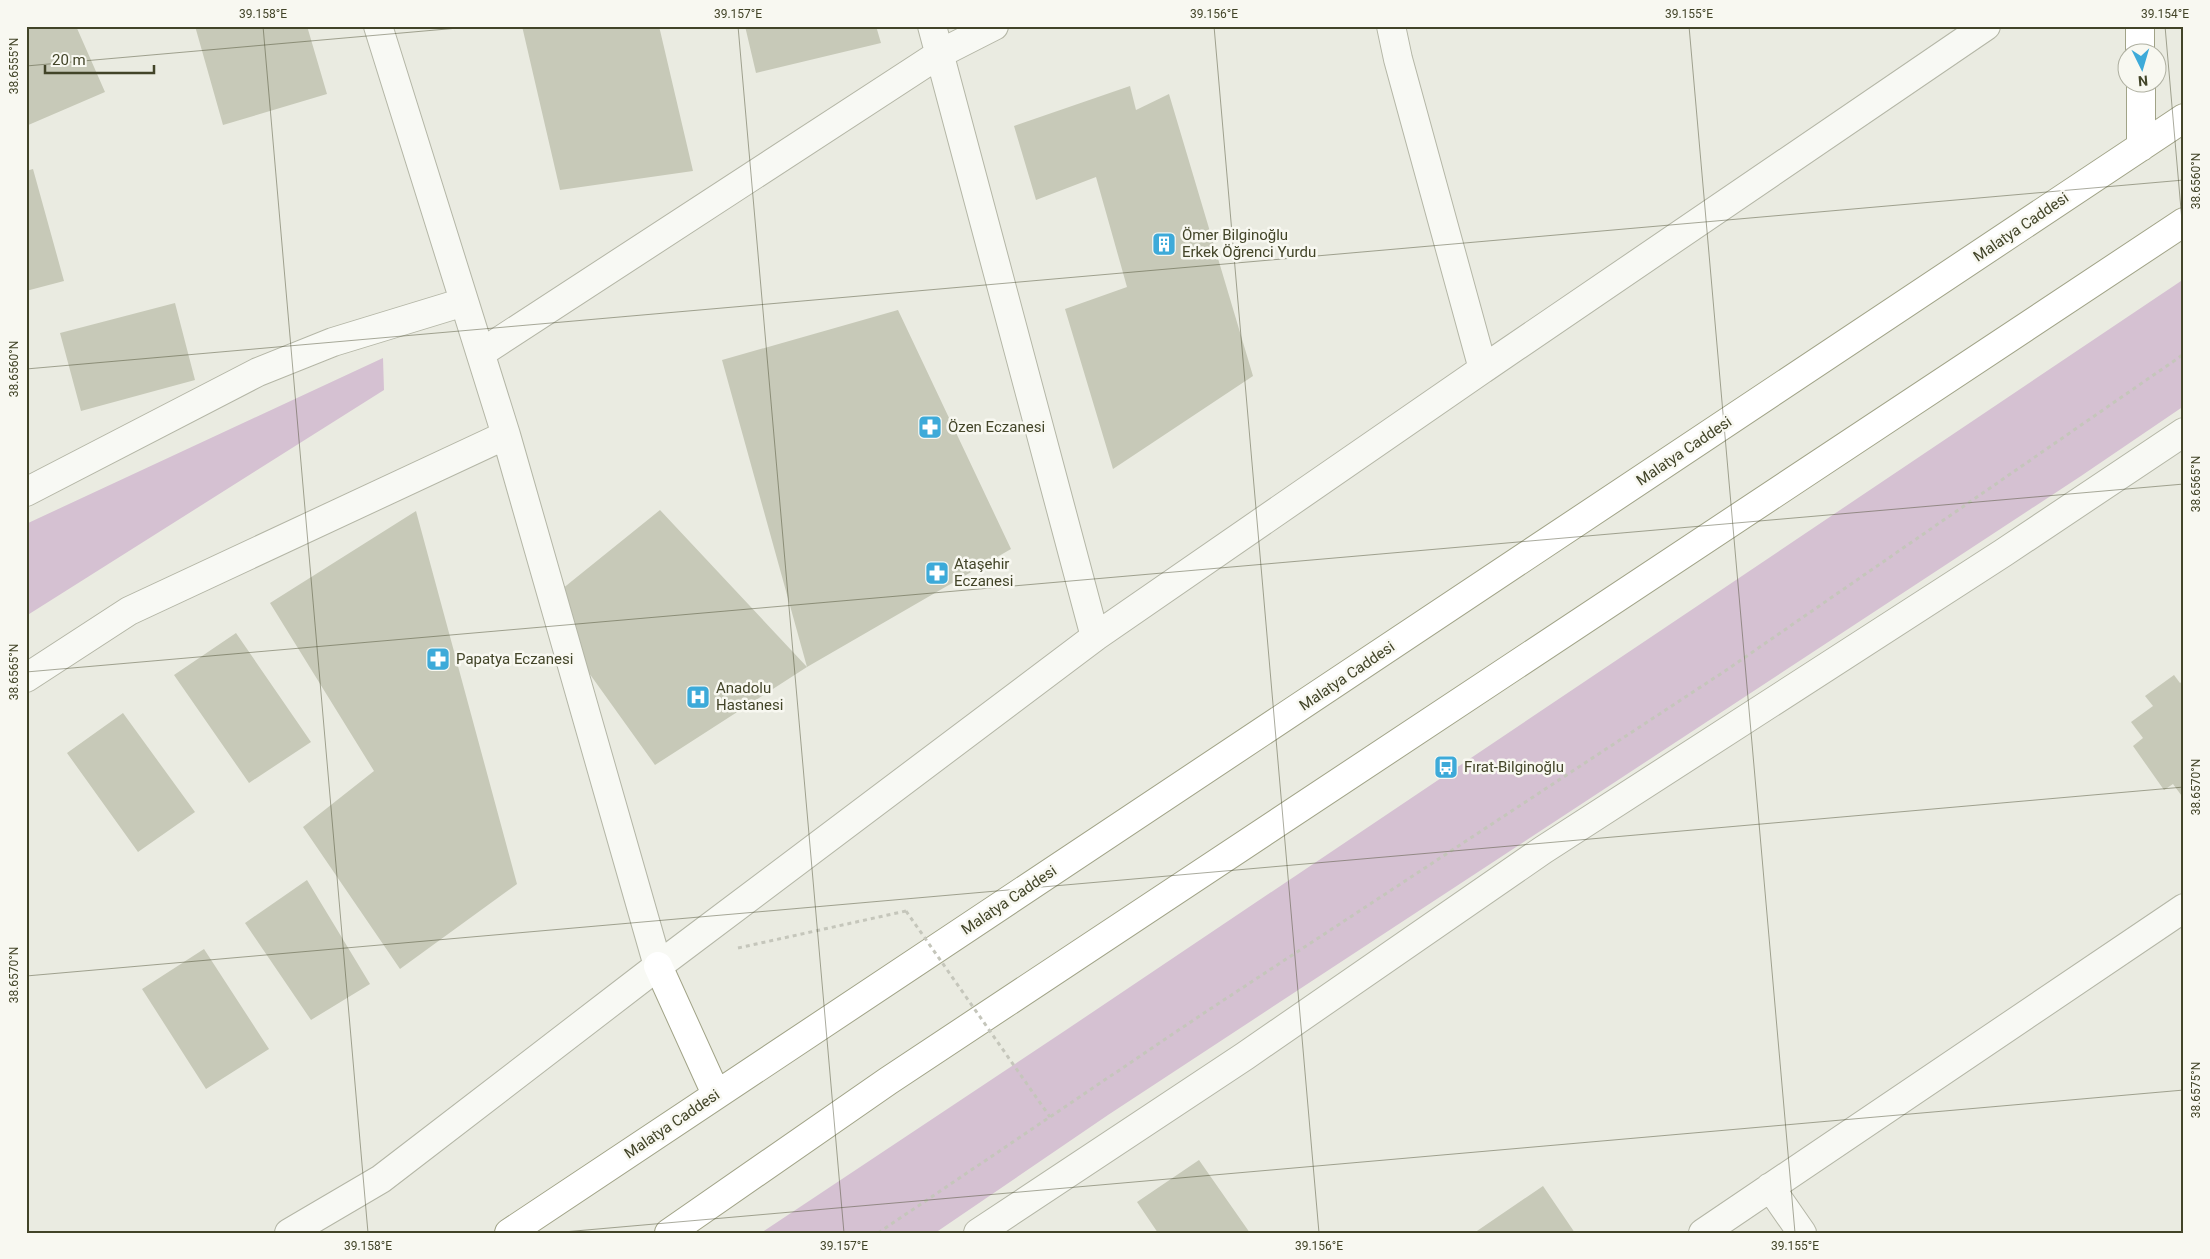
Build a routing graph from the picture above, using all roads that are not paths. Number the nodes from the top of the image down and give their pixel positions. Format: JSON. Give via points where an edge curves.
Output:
{"nodes":[{"id":1,"x":378,"y":26,"type":"edge"},
{"id":2,"x":932,"y":26,"type":"edge"},
{"id":3,"x":994,"y":26,"type":"edge"},
{"id":4,"x":1391,"y":26,"type":"edge"},
{"id":5,"x":1986,"y":26,"type":"edge"},
{"id":6,"x":2140,"y":26,"type":"edge"},
{"id":7,"x":2140,"y":42,"type":"edge"},
{"id":8,"x":941,"y":53,"type":"junction"},
{"id":9,"x":2141,"y":92,"type":"edge"},
{"id":10,"x":2184,"y":118,"type":"edge"},
{"id":11,"x":2141,"y":147,"type":"junction"},
{"id":12,"x":2184,"y":222,"type":"edge"},
{"id":13,"x":464,"y":302,"type":"junction"},
{"id":14,"x":481,"y":353,"type":"junction"},
{"id":15,"x":1483,"y":369,"type":"junction"},
{"id":16,"x":2184,"y":432,"type":"edge"},
{"id":17,"x":506,"y":434,"type":"junction"},
{"id":18,"x":26,"y":492,"type":"edge"},
{"id":19,"x":1094,"y":636,"type":"junction"},
{"id":20,"x":26,"y":678,"type":"edge"},
{"id":21,"x":2184,"y":908,"type":"edge"},
{"id":22,"x":658,"y":966,"type":"junction"},
{"id":23,"x":716,"y":1094,"type":"junction"},
{"id":24,"x":1770,"y":1188,"type":"junction"},
{"id":25,"x":289,"y":1233,"type":"edge"},
{"id":26,"x":509,"y":1233,"type":"edge"},
{"id":27,"x":669,"y":1233,"type":"edge"},
{"id":28,"x":978,"y":1233,"type":"edge"},
{"id":29,"x":1703,"y":1233,"type":"edge"},
{"id":30,"x":1802,"y":1233,"type":"edge"}],
"edges":[{"from":1,"to":13,"type":"street"},
{"from":2,"to":8,"type":"street"},
{"from":3,"to":8,"type":"street"},
{"from":4,"to":15,"type":"street"},
{"from":5,"to":15,"type":"street"},
{"from":6,"to":7,"type":"highway"},
{"from":8,"to":14,"type":"street"},
{"from":8,"to":19,"type":"street"},
{"from":9,"to":11,"type":"highway"},
{"from":10,"to":11,"type":"highway","name":"Malatya Caddesi"},
{"from":11,"to":23,"type":"highway","name":"Malatya Caddesi"},
{"from":12,"to":27,"type":"highway","via":[[888,1081]]},
{"from":13,"to":14,"type":"street"},
{"from":13,"to":18,"type":"street","via":[[333,342],[258,372]]},
{"from":14,"to":17,"type":"street"},
{"from":15,"to":19,"type":"street"},
{"from":16,"to":28,"type":"street","via":[[1544,850],[1245,1056]]},
{"from":17,"to":20,"type":"street","via":[[130,611]]},
{"from":17,"to":22,"type":"street"},
{"from":19,"to":22,"type":"street"},
{"from":21,"to":24,"type":"street"},
{"from":22,"to":23,"type":"highway"},
{"from":22,"to":25,"type":"street","via":[[381,1179]]},
{"from":23,"to":26,"type":"highway","name":"Malatya Caddesi"},
{"from":24,"to":29,"type":"street"},
{"from":24,"to":30,"type":"street"}]}
